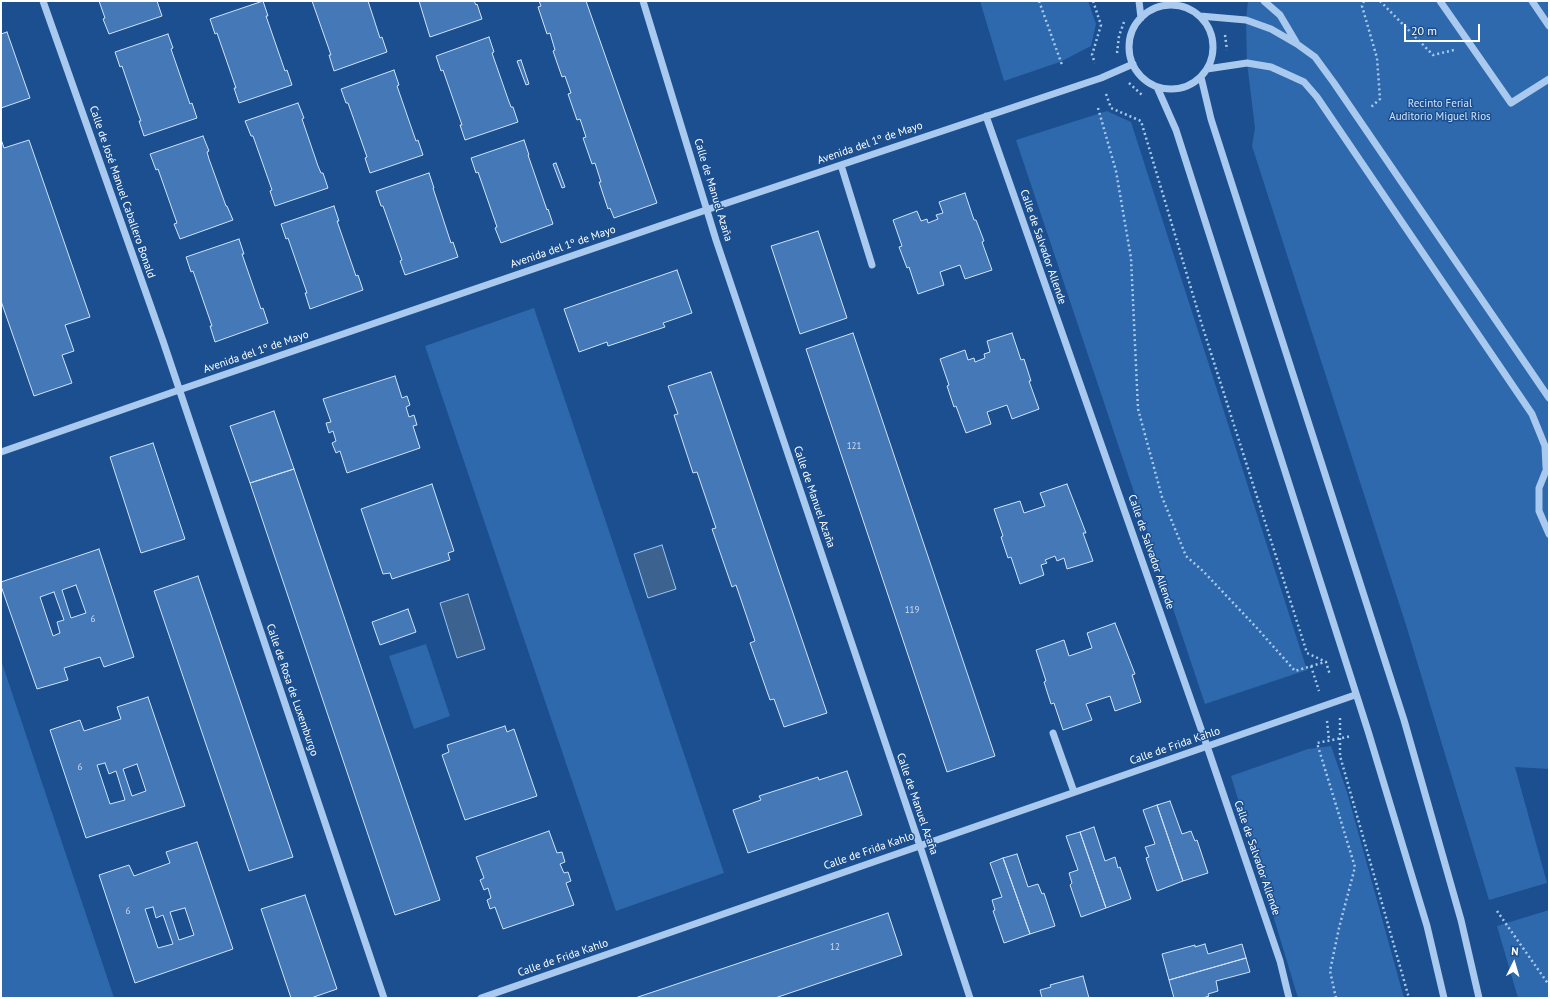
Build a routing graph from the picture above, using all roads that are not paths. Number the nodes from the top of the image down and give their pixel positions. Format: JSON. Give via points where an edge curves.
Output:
{"nodes":[{"id":1,"x":43,"y":1,"type":"edge"},
{"id":2,"x":644,"y":1,"type":"edge"},
{"id":3,"x":1138,"y":1,"type":"edge"},
{"id":4,"x":1264,"y":1,"type":"edge"},
{"id":5,"x":1440,"y":1,"type":"edge"},
{"id":6,"x":1532,"y":1,"type":"edge"},
{"id":7,"x":1177,"y":3,"type":"edge"},
{"id":8,"x":1200,"y":16,"type":"junction"},
{"id":9,"x":1141,"y":18,"type":"junction"},
{"id":10,"x":1549,"y":26,"type":"edge"},
{"id":11,"x":1297,"y":44,"type":"junction"},
{"id":12,"x":1133,"y":64,"type":"junction"},
{"id":13,"x":1207,"y":69,"type":"junction"},
{"id":14,"x":1201,"y":77,"type":"junction"},
{"id":15,"x":1549,"y":79,"type":"edge"},
{"id":16,"x":1157,"y":87,"type":"junction"},
{"id":17,"x":986,"y":116,"type":"junction"},
{"id":18,"x":841,"y":165,"type":"junction"},
{"id":19,"x":706,"y":210,"type":"junction"},
{"id":20,"x":872,"y":265,"type":"dead end"},
{"id":21,"x":179,"y":390,"type":"junction"},
{"id":22,"x":1549,"y":398,"type":"edge"},
{"id":23,"x":1,"y":452,"type":"edge"},
{"id":24,"x":1548,"y":465,"type":"edge"},
{"id":25,"x":1549,"y":534,"type":"edge"},
{"id":26,"x":1356,"y":695,"type":"junction"},
{"id":27,"x":1053,"y":733,"type":"dead end"},
{"id":28,"x":1207,"y":746,"type":"junction"},
{"id":29,"x":1074,"y":792,"type":"junction"},
{"id":30,"x":920,"y":846,"type":"junction"},
{"id":31,"x":384,"y":998,"type":"edge"},
{"id":32,"x":481,"y":998,"type":"edge"},
{"id":33,"x":970,"y":998,"type":"edge"},
{"id":34,"x":1289,"y":998,"type":"edge"},
{"id":35,"x":1444,"y":998,"type":"edge"},
{"id":36,"x":1479,"y":998,"type":"edge"}],
"edges":[{"from":1,"to":21,"type":"street","name":"Calle de José Manuel Caballero Bonald"},
{"from":2,"to":19,"type":"street","name":"Calle de Manuel Azaña"},
{"from":3,"to":9,"type":"street"},
{"from":4,"to":11,"type":"street","via":[[1280,15]]},
{"from":5,"to":15,"type":"street","via":[[1511,103]]},
{"from":6,"to":10,"type":"street"},
{"from":7,"to":8,"type":"street"},
{"from":7,"to":9,"type":"street","via":[[1151,10]]},
{"from":8,"to":11,"type":"street","via":[[1246,20],[1271,29]]},
{"from":8,"to":13,"type":"street","via":[[1209,28],[1213,42],[1213,56]]},
{"from":9,"to":12,"type":"street","via":[[1133,28],[1130,40],[1129,52]]},
{"from":11,"to":22,"type":"street","via":[[1315,57],[1334,83]]},
{"from":12,"to":16,"type":"street","via":[[1143,78]]},
{"from":12,"to":17,"type":"street","name":"Avenida del 1º de Mayo","via":[[1101,78]]},
{"from":13,"to":14,"type":"street"},
{"from":13,"to":24,"type":"street","via":[[1248,63],[1271,67],[1304,82],[1317,97],[1532,414],[1545,446]]},
{"from":14,"to":16,"type":"street","via":[[1180,88]]},
{"from":14,"to":36,"type":"street","via":[[1211,119],[1404,720]]},
{"from":16,"to":26,"type":"street","via":[[1178,137]]},
{"from":17,"to":18,"type":"street","name":"Avenida del 1º de Mayo"},
{"from":17,"to":28,"type":"street","name":"Calle de Salvador Allende"},
{"from":18,"to":19,"type":"street","name":"Avenida del 1º de Mayo"},
{"from":18,"to":20,"type":"street"},
{"from":19,"to":21,"type":"street","name":"Avenida del 1º de Mayo"},
{"from":19,"to":30,"type":"street","name":"Calle de Manuel Azaña"},
{"from":21,"to":23,"type":"street","name":"Avenida del 1º de Mayo"},
{"from":21,"to":31,"type":"street","name":"Calle de Rosa de Luxemburgo"},
{"from":24,"to":25,"type":"street","via":[[1539,488],[1539,511]]},
{"from":26,"to":28,"type":"street","name":"Calle de Frida Kahlo"},
{"from":26,"to":35,"type":"street","via":[[1427,926]]},
{"from":27,"to":29,"type":"street"},
{"from":28,"to":29,"type":"street","name":"Calle de Frida Kahlo"},
{"from":28,"to":34,"type":"street","name":"Calle de Salvador Allende","via":[[1280,961]]},
{"from":29,"to":30,"type":"street","name":"Calle de Frida Kahlo"},
{"from":30,"to":32,"type":"street","name":"Calle de Frida Kahlo"},
{"from":30,"to":33,"type":"street","name":"Calle de Manuel Azaña"}]}
